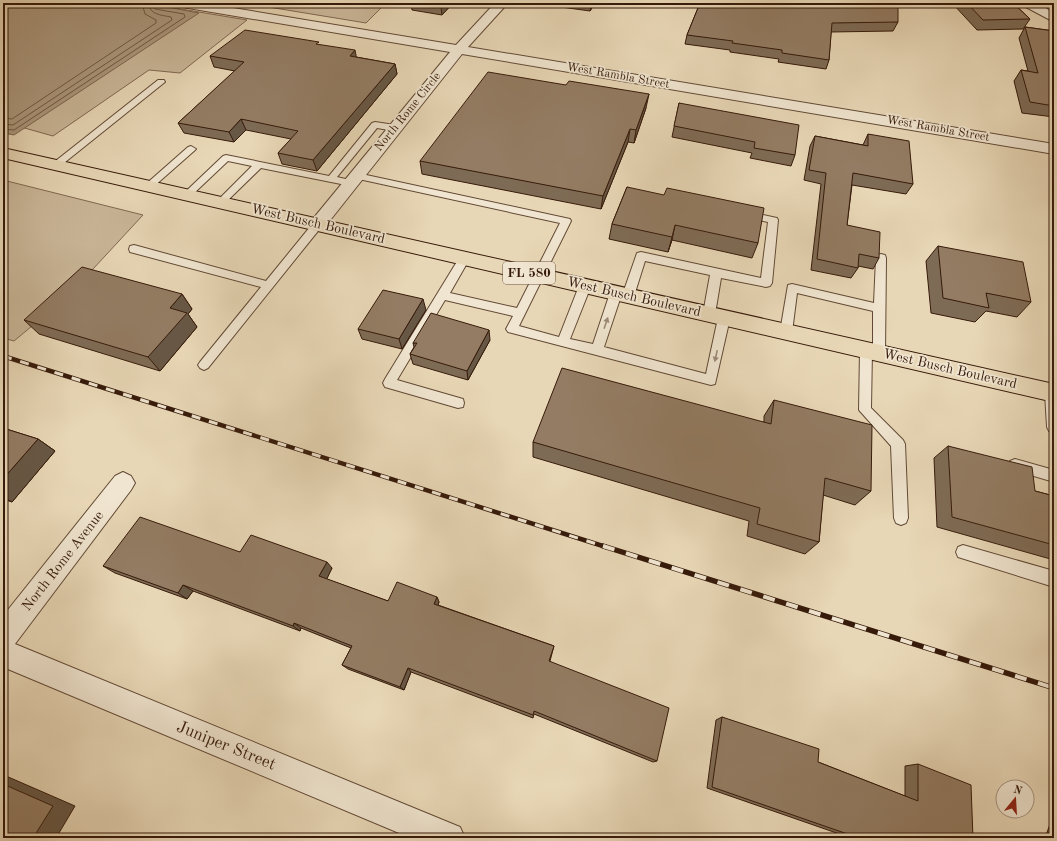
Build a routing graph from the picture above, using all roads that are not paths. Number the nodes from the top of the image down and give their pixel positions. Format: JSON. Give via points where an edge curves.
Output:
{"nodes":[{"id":1,"x":182,"y":3,"type":"edge"},
{"id":2,"x":502,"y":3,"type":"edge"},
{"id":3,"x":1028,"y":3,"type":"edge"},
{"id":4,"x":1054,"y":18,"type":"edge"},
{"id":5,"x":459,"y":49,"type":"junction"},
{"id":6,"x":161,"y":82,"type":"dead end"},
{"id":7,"x":395,"y":128,"type":"junction"},
{"id":8,"x":191,"y":149,"type":"dead end"},
{"id":9,"x":1054,"y":149,"type":"edge"},
{"id":10,"x":3,"y":153,"type":"edge"},
{"id":11,"x":56,"y":164,"type":"junction"},
{"id":12,"x":259,"y":164,"type":"junction"},
{"id":13,"x":331,"y":179,"type":"junction"},
{"id":14,"x":354,"y":180,"type":"junction"},
{"id":15,"x":149,"y":186,"type":"junction"},
{"id":16,"x":188,"y":194,"type":"junction"},
{"id":17,"x":221,"y":202,"type":"junction"},
{"id":18,"x":735,"y":212,"type":"edge"},
{"id":19,"x":318,"y":224,"type":"junction"},
{"id":20,"x":134,"y":248,"type":"dead end"},
{"id":21,"x":465,"y":258,"type":"junction"},
{"id":22,"x":881,"y":258,"type":"edge"},
{"id":23,"x":716,"y":272,"type":"junction"},
{"id":24,"x":539,"y":275,"type":"junction"},
{"id":25,"x":268,"y":285,"type":"junction"},
{"id":26,"x":585,"y":286,"type":"junction"},
{"id":27,"x":443,"y":294,"type":"junction"},
{"id":28,"x":622,"y":294,"type":"junction"},
{"id":29,"x":879,"y":308,"type":"junction"},
{"id":30,"x":520,"y":314,"type":"junction"},
{"id":31,"x":716,"y":316,"type":"junction"},
{"id":32,"x":786,"y":332,"type":"junction"},
{"id":33,"x":563,"y":342,"type":"junction"},
{"id":34,"x":597,"y":350,"type":"junction"},
{"id":35,"x":873,"y":352,"type":"junction"},
{"id":36,"x":204,"y":365,"type":"dead end"},
{"id":37,"x":1052,"y":393,"type":"edge"},
{"id":38,"x":458,"y":403,"type":"dead end"},
{"id":39,"x":1054,"y":427,"type":"edge"},
{"id":40,"x":1002,"y":462,"type":"edge"},
{"id":41,"x":1054,"y":476,"type":"edge"},
{"id":42,"x":123,"y":483,"type":"dead end"},
{"id":43,"x":901,"y":518,"type":"dead end"},
{"id":44,"x":963,"y":552,"type":"dead end"},
{"id":45,"x":1054,"y":579,"type":"edge"},
{"id":46,"x":3,"y":638,"type":"edge"},
{"id":47,"x":3,"y":653,"type":"edge"},
{"id":48,"x":441,"y":836,"type":"edge"}],
"edges":[{"from":1,"to":5,"type":"street","name":"West Rambla Street"},
{"from":2,"to":5,"type":"street","name":"North Rome Circle"},
{"from":3,"to":4,"type":"street"},
{"from":5,"to":7,"type":"street","name":"North Rome Circle"},
{"from":5,"to":9,"type":"street","name":"West Rambla Street"},
{"from":6,"to":11,"type":"lane"},
{"from":7,"to":13,"type":"lane","via":[[375,125]]},
{"from":7,"to":14,"type":"street","name":"North Rome Circle"},
{"from":8,"to":15,"type":"lane"},
{"from":10,"to":11,"type":"main road","name":"West Busch Boulevard","number":"FL 580"},
{"from":11,"to":15,"type":"main road","name":"West Busch Boulevard","number":"FL 580"},
{"from":12,"to":13,"type":"lane"},
{"from":12,"to":16,"type":"lane","via":[[226,158]]},
{"from":12,"to":17,"type":"lane"},
{"from":13,"to":14,"type":"lane"},
{"from":14,"to":19,"type":"street","name":"North Rome Circle"},
{"from":14,"to":24,"type":"lane","via":[[566,221]]},
{"from":15,"to":16,"type":"main road","name":"West Busch Boulevard","number":"FL 580"},
{"from":16,"to":17,"type":"main road","name":"West Busch Boulevard","number":"FL 580"},
{"from":17,"to":19,"type":"main road","name":"West Busch Boulevard","number":"FL 580"},
{"from":18,"to":23,"type":"lane","via":[[773,220],[766,283]]},
{"from":19,"to":21,"type":"main road","name":"West Busch Boulevard","number":"FL 580"},
{"from":19,"to":25,"type":"lane"},
{"from":20,"to":25,"type":"lane"},
{"from":21,"to":24,"type":"main road","name":"West Busch Boulevard","number":"FL 580"},
{"from":21,"to":27,"type":"lane"},
{"from":22,"to":29,"type":"lane"},
{"from":23,"to":28,"type":"lane","via":[[642,256]]},
{"from":23,"to":31,"type":"lane"},
{"from":24,"to":26,"type":"main road","name":"West Busch Boulevard","number":"FL 580"},
{"from":24,"to":30,"type":"lane"},
{"from":25,"to":36,"type":"lane"},
{"from":26,"to":28,"type":"main road","name":"West Busch Boulevard","number":"FL 580"},
{"from":26,"to":33,"type":"lane"},
{"from":27,"to":30,"type":"lane"},
{"from":27,"to":38,"type":"lane","via":[[389,384]]},
{"from":28,"to":31,"type":"main road","name":"West Busch Boulevard","number":"FL 580"},
{"from":34,"to":28,"type":"lane","one_way":true},
{"from":29,"to":32,"type":"lane","via":[[792,288]]},
{"from":29,"to":35,"type":"lane"},
{"from":30,"to":33,"type":"lane","via":[[512,329]]},
{"from":31,"to":32,"type":"main road","name":"West Busch Boulevard","number":"FL 580"},
{"from":31,"to":34,"type":"lane","one_way":true,"via":[[711,380]]},
{"from":32,"to":35,"type":"main road","name":"West Busch Boulevard","number":"FL 580"},
{"from":33,"to":34,"type":"lane"},
{"from":35,"to":37,"type":"main road","name":"West Busch Boulevard","number":"FL 580"},
{"from":35,"to":43,"type":"lane","via":[[865,410],[898,444]]},
{"from":37,"to":39,"type":"lane"},
{"from":40,"to":41,"type":"lane"},
{"from":42,"to":46,"type":"street","name":"North Rome Avenue"},
{"from":44,"to":45,"type":"lane"},
{"from":47,"to":48,"type":"street","name":"Juniper Street"}]}
